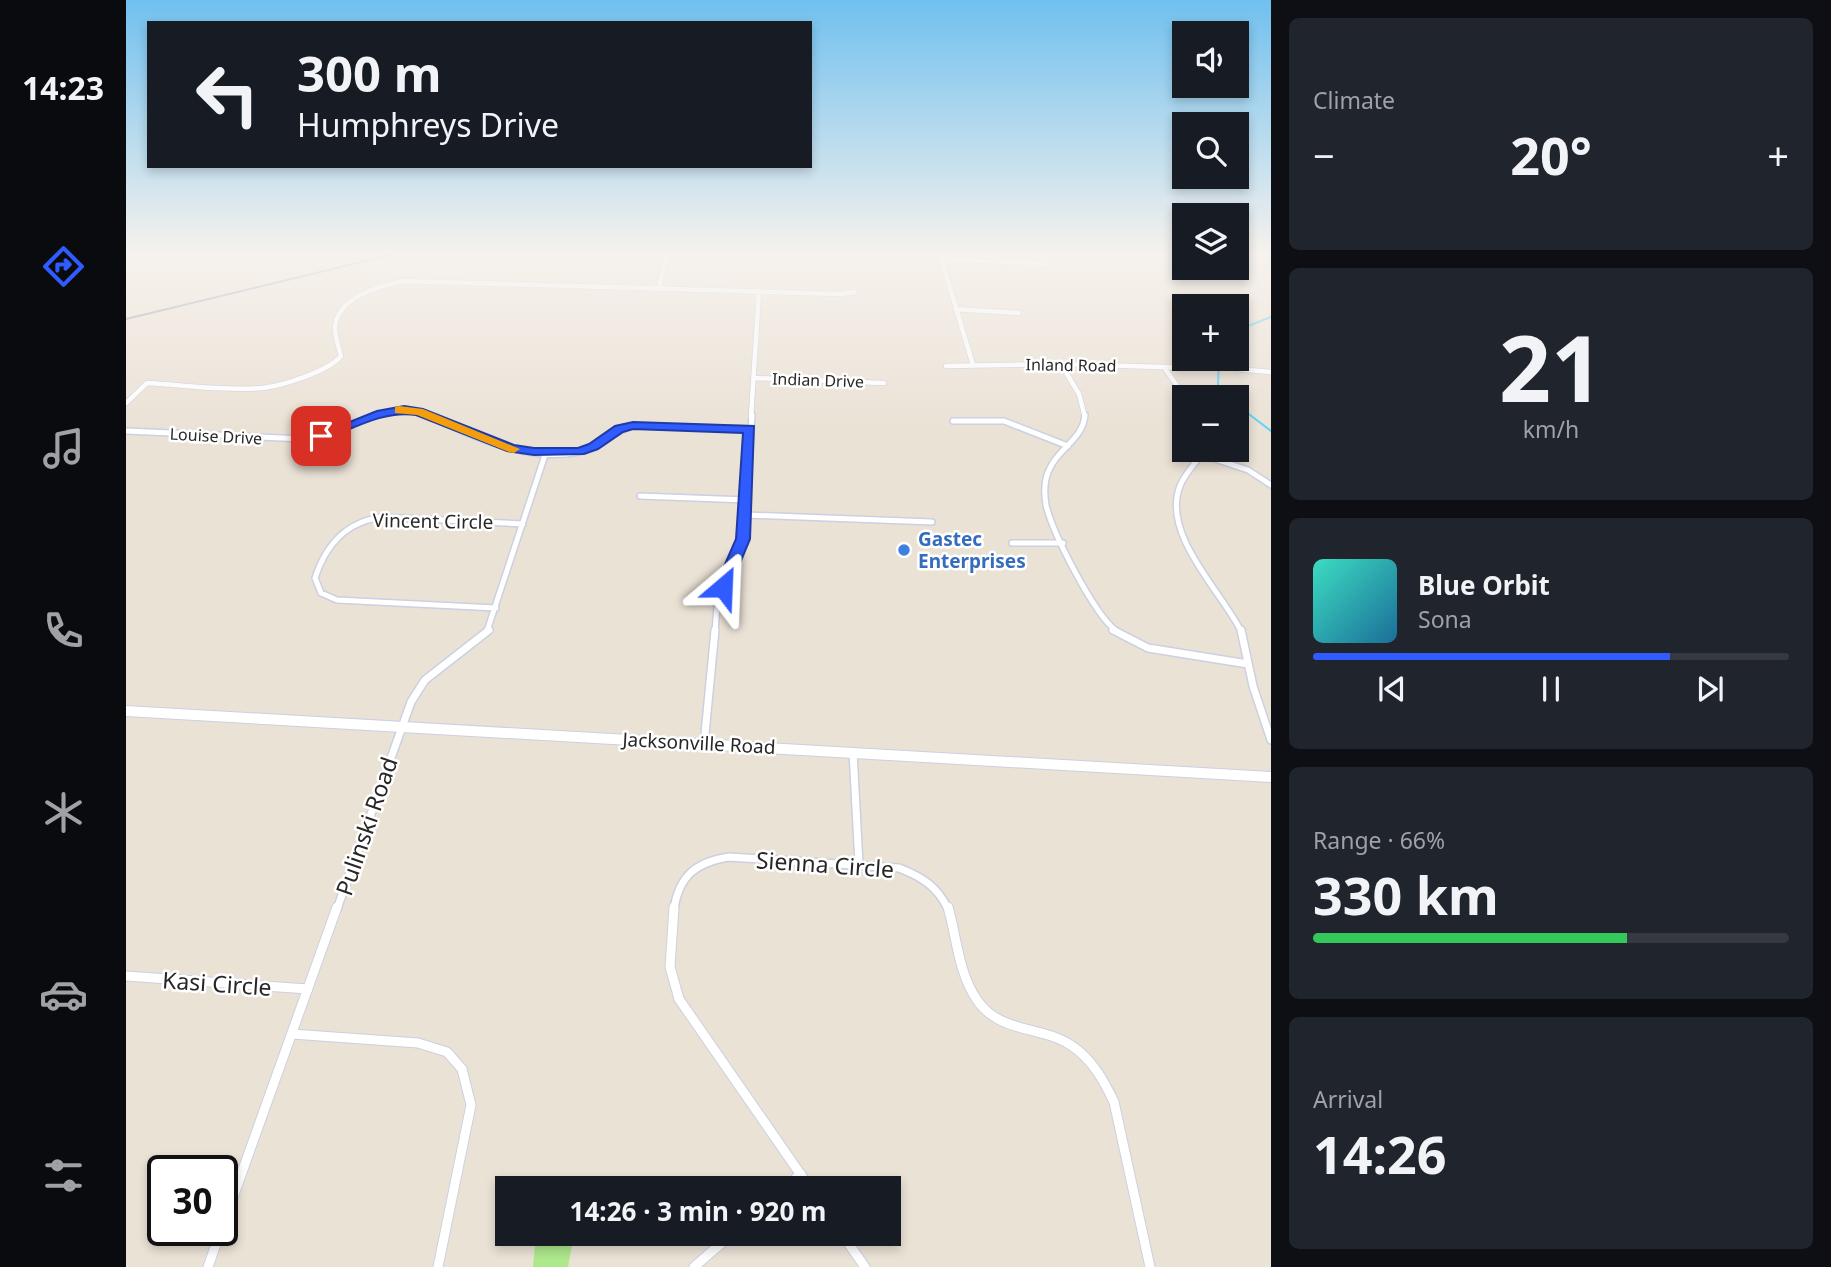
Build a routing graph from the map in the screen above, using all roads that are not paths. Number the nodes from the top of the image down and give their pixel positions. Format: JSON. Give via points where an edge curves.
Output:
{"nodes":[{"id":1,"x":345,"y":310,"type":"edge"},
{"id":2,"x":758,"y":310,"type":"edge"},
{"id":3,"x":955,"y":310,"type":"edge"},
{"id":4,"x":973,"y":310,"type":"edge"},
{"id":5,"x":1019,"y":313,"type":"dead end"},
{"id":6,"x":1061,"y":364,"type":"junction"},
{"id":7,"x":972,"y":365,"type":"junction"},
{"id":8,"x":946,"y":366,"type":"dead end"},
{"id":9,"x":1164,"y":367,"type":"junction"},
{"id":10,"x":1172,"y":367,"type":"edge"},
{"id":11,"x":1249,"y":370,"type":"edge"},
{"id":12,"x":1271,"y":372,"type":"edge"},
{"id":13,"x":753,"y":378,"type":"junction"},
{"id":14,"x":884,"y":383,"type":"dead end"},
{"id":15,"x":1177,"y":385,"type":"edge"},
{"id":16,"x":126,"y":403,"type":"edge"},
{"id":17,"x":953,"y":421,"type":"dead end"},
{"id":18,"x":750,"y":429,"type":"junction"},
{"id":19,"x":126,"y":431,"type":"edge"},
{"id":20,"x":1068,"y":446,"type":"junction"},
{"id":21,"x":546,"y":452,"type":"junction"},
{"id":22,"x":1197,"y":462,"type":"edge"},
{"id":23,"x":1227,"y":462,"type":"edge"},
{"id":24,"x":1271,"y":485,"type":"edge"},
{"id":25,"x":640,"y":496,"type":"dead end"},
{"id":26,"x":746,"y":500,"type":"junction"},
{"id":27,"x":746,"y":514,"type":"junction"},
{"id":28,"x":932,"y":522,"type":"dead end"},
{"id":29,"x":523,"y":524,"type":"junction"},
{"id":30,"x":1012,"y":543,"type":"dead end"},
{"id":31,"x":1063,"y":543,"type":"junction"},
{"id":32,"x":496,"y":608,"type":"junction"},
{"id":33,"x":1248,"y":664,"type":"junction"},
{"id":34,"x":126,"y":711,"type":"edge"},
{"id":35,"x":402,"y":726,"type":"junction"},
{"id":36,"x":1271,"y":740,"type":"edge"},
{"id":37,"x":704,"y":744,"type":"junction"},
{"id":38,"x":853,"y":752,"type":"junction"},
{"id":39,"x":1271,"y":777,"type":"edge"},
{"id":40,"x":859,"y":864,"type":"junction"},
{"id":41,"x":126,"y":976,"type":"edge"},
{"id":42,"x":308,"y":989,"type":"junction"},
{"id":43,"x":292,"y":1034,"type":"junction"},
{"id":44,"x":801,"y":1174,"type":"joint"},
{"id":45,"x":799,"y":1176,"type":"edge"},
{"id":46,"x":238,"y":1184,"type":"edge"},
{"id":47,"x":216,"y":1246,"type":"edge"},
{"id":48,"x":718,"y":1246,"type":"edge"},
{"id":49,"x":850,"y":1246,"type":"edge"},
{"id":50,"x":208,"y":1267,"type":"edge"},
{"id":51,"x":438,"y":1267,"type":"edge"},
{"id":52,"x":694,"y":1267,"type":"edge"},
{"id":53,"x":865,"y":1267,"type":"edge"},
{"id":54,"x":1150,"y":1267,"type":"edge"}],
"edges":[{"from":1,"to":16,"type":"street","via":[[335,327],[341,356],[323,370],[263,388],[151,383]]},
{"from":2,"to":13,"type":"street"},
{"from":3,"to":7,"type":"street"},
{"from":4,"to":5,"type":"street"},
{"from":6,"to":7,"type":"street","name":"Inland Road"},
{"from":6,"to":9,"type":"street","name":"Inland Road"},
{"from":6,"to":20,"type":"street","via":[[1080,393],[1086,413],[1080,433]]},
{"from":7,"to":8,"type":"street","name":"Inland Road"},
{"from":9,"to":10,"type":"street","name":"Inland Road"},
{"from":9,"to":15,"type":"street"},
{"from":11,"to":12,"type":"street"},
{"from":13,"to":14,"type":"street","name":"Indian Drive"},
{"from":13,"to":18,"type":"street"},
{"from":17,"to":20,"type":"street","via":[[1004,421]]},
{"from":18,"to":21,"type":"street","name":"Louise Drive","via":[[633,426],[614,431],[589,449]]},
{"from":18,"to":26,"type":"street"},
{"from":19,"to":21,"type":"street","name":"Louise Drive","via":[[304,439],[381,413],[404,410],[512,449]]},
{"from":20,"to":31,"type":"street","via":[[1050,467],[1044,489],[1048,511]]},
{"from":21,"to":29,"type":"street","name":"Pulinski Road"},
{"from":22,"to":33,"type":"street","via":[[1180,486],[1176,513],[1181,534],[1241,630]]},
{"from":23,"to":24,"type":"street"},
{"from":25,"to":26,"type":"street"},
{"from":26,"to":27,"type":"street"},
{"from":27,"to":28,"type":"street"},
{"from":27,"to":37,"type":"street","via":[[742,543],[717,607]]},
{"from":29,"to":32,"type":"street","name":"Pulinski Road"},
{"from":29,"to":32,"type":"street","name":"Vincent Circle","via":[[365,519],[338,534],[315,578],[321,593],[337,600]]},
{"from":30,"to":31,"type":"street"},
{"from":31,"to":33,"type":"street","via":[[1101,615],[1121,635],[1151,649]]},
{"from":32,"to":35,"type":"street","name":"Pulinski Road","via":[[483,637],[419,686]]},
{"from":33,"to":36,"type":"street"},
{"from":34,"to":35,"type":"main road","name":"Jacksonville Road"},
{"from":35,"to":37,"type":"main road","name":"Jacksonville Road"},
{"from":35,"to":42,"type":"street","name":"Pulinski Road"},
{"from":37,"to":38,"type":"main road","name":"Jacksonville Road"},
{"from":38,"to":39,"type":"main road","name":"Jacksonville Road"},
{"from":38,"to":40,"type":"street"},
{"from":40,"to":44,"type":"street","name":"Sienna Circle","via":[[720,858],[689,872],[674,897],[669,972],[675,990]]},
{"from":40,"to":54,"type":"street","name":"Sienna Circle","via":[[908,870],[938,891],[954,919],[962,976],[985,1010],[1016,1029],[1066,1042],[1097,1071],[1114,1102]]},
{"from":41,"to":42,"type":"street","name":"Kasi Circle"},
{"from":42,"to":43,"type":"street","name":"Pulinski Road"},
{"from":43,"to":46,"type":"street","name":"Pulinski Road"},
{"from":43,"to":51,"type":"street","via":[[428,1044],[449,1053],[463,1070],[471,1105]]},
{"from":44,"to":45,"type":"street"},
{"from":47,"to":50,"type":"street","name":"Pulinski Road"},
{"from":48,"to":52,"type":"street"},
{"from":49,"to":53,"type":"street"}]}
